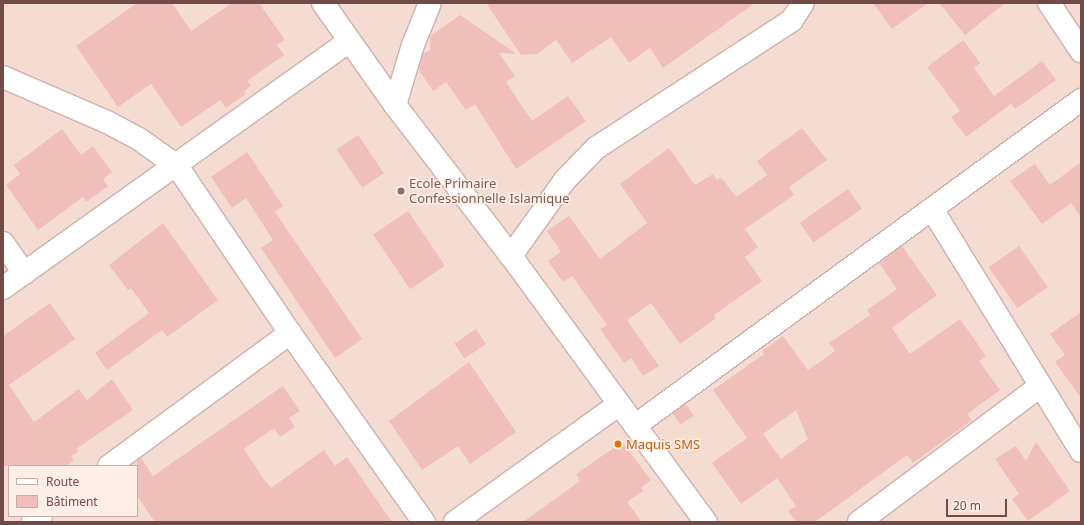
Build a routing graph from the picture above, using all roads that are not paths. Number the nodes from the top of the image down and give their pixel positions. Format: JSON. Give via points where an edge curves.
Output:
{"nodes":[{"id":1,"x":324,"y":3,"type":"edge"},
{"id":2,"x":430,"y":3,"type":"edge"},
{"id":3,"x":803,"y":3,"type":"edge"},
{"id":4,"x":1049,"y":3,"type":"edge"},
{"id":5,"x":349,"y":41,"type":"junction"},
{"id":6,"x":1081,"y":51,"type":"edge"},
{"id":7,"x":3,"y":77,"type":"edge"},
{"id":8,"x":1081,"y":100,"type":"edge"},
{"id":9,"x":395,"y":105,"type":"junction"},
{"id":10,"x":178,"y":166,"type":"junction"},
{"id":11,"x":932,"y":209,"type":"junction"},
{"id":12,"x":3,"y":243,"type":"edge"},
{"id":13,"x":511,"y":256,"type":"junction"},
{"id":14,"x":24,"y":273,"type":"junction"},
{"id":15,"x":3,"y":288,"type":"edge"},
{"id":16,"x":290,"y":332,"type":"junction"},
{"id":17,"x":1040,"y":386,"type":"junction"},
{"id":18,"x":619,"y":404,"type":"junction"},
{"id":19,"x":636,"y":424,"type":"junction"},
{"id":20,"x":1081,"y":451,"type":"edge"},
{"id":21,"x":110,"y":465,"type":"edge"},
{"id":22,"x":424,"y":522,"type":"edge"},
{"id":23,"x":455,"y":522,"type":"edge"},
{"id":24,"x":706,"y":522,"type":"edge"},
{"id":25,"x":859,"y":522,"type":"edge"}],
"edges":[{"from":1,"to":5,"type":"street"},
{"from":2,"to":9,"type":"street","via":[[413,45]]},
{"from":3,"to":13,"type":"street","via":[[792,20],[596,148],[565,180],[542,209]]},
{"from":4,"to":6,"type":"street"},
{"from":5,"to":9,"type":"street"},
{"from":5,"to":10,"type":"street"},
{"from":7,"to":10,"type":"street","via":[[107,122],[140,139]]},
{"from":8,"to":11,"type":"street"},
{"from":9,"to":13,"type":"street"},
{"from":10,"to":14,"type":"street"},
{"from":10,"to":16,"type":"street"},
{"from":11,"to":17,"type":"street"},
{"from":11,"to":19,"type":"street"},
{"from":12,"to":14,"type":"street"},
{"from":13,"to":18,"type":"street"},
{"from":14,"to":15,"type":"street"},
{"from":16,"to":21,"type":"street"},
{"from":16,"to":22,"type":"street"},
{"from":17,"to":20,"type":"street"},
{"from":17,"to":25,"type":"street"},
{"from":18,"to":19,"type":"street"},
{"from":18,"to":23,"type":"street"},
{"from":19,"to":24,"type":"street"}]}
